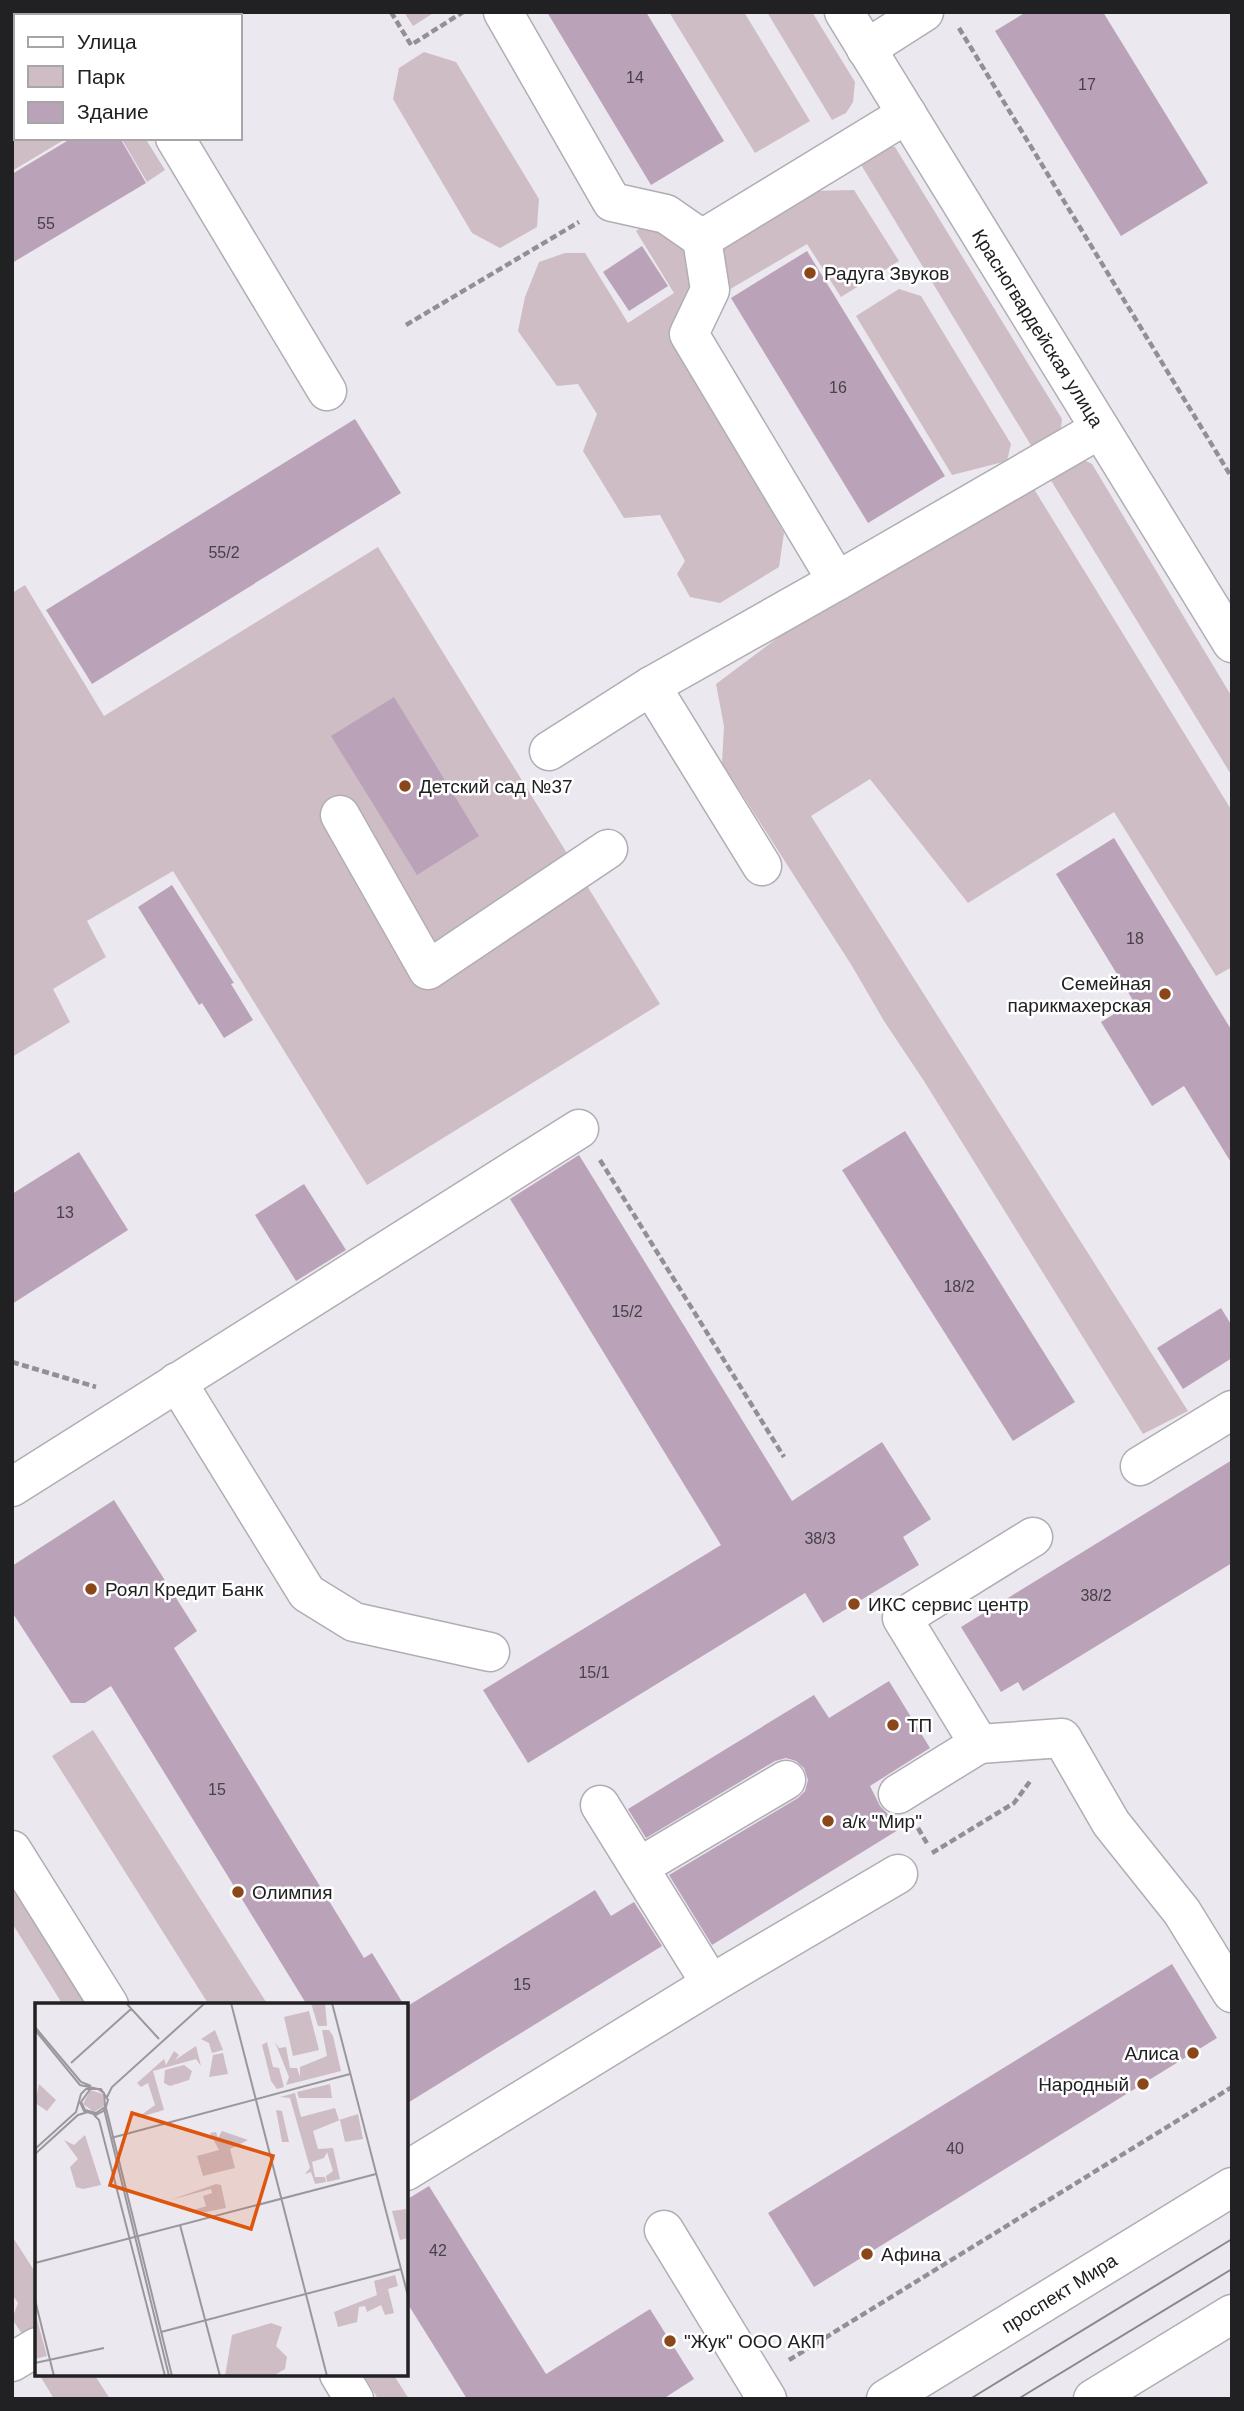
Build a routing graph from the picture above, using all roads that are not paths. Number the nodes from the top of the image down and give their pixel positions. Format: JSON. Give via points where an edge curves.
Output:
{"nodes":[{"id":1,"x":503,"y":12,"type":"edge"},
{"id":2,"x":844,"y":12,"type":"edge"},
{"id":3,"x":940,"y":18,"type":"edge"},
{"id":4,"x":866,"y":49,"type":"junction"},
{"id":5,"x":907,"y":114,"type":"junction"},
{"id":6,"x":176,"y":140,"type":"edge"},
{"id":7,"x":702,"y":239,"type":"junction"},
{"id":8,"x":327,"y":391,"type":"dead end"},
{"id":9,"x":1100,"y":429,"type":"junction"},
{"id":10,"x":836,"y":581,"type":"junction"},
{"id":11,"x":1232,"y":643,"type":"edge"},
{"id":12,"x":651,"y":686,"type":"junction"},
{"id":13,"x":549,"y":751,"type":"dead end"},
{"id":14,"x":340,"y":815,"type":"dead end"},
{"id":15,"x":608,"y":849,"type":"dead end"},
{"id":16,"x":762,"y":866,"type":"dead end"},
{"id":17,"x":579,"y":1129,"type":"road end"},
{"id":18,"x":162,"y":1392,"type":"junction"},
{"id":19,"x":1232,"y":1410,"type":"edge"},
{"id":20,"x":1140,"y":1466,"type":"dead end"},
{"id":21,"x":12,"y":1487,"type":"edge"},
{"id":22,"x":1033,"y":1537,"type":"dead end"},
{"id":23,"x":490,"y":1652,"type":"dead end"},
{"id":24,"x":979,"y":1744,"type":"junction"},
{"id":25,"x":786,"y":1780,"type":"dead end"},
{"id":26,"x":600,"y":1805,"type":"dead end"},
{"id":27,"x":906,"y":1808,"type":"road end"},
{"id":28,"x":12,"y":1850,"type":"edge"},
{"id":29,"x":639,"y":1867,"type":"junction"},
{"id":30,"x":898,"y":1874,"type":"road end"},
{"id":31,"x":711,"y":1984,"type":"junction"},
{"id":32,"x":1232,"y":1993,"type":"edge"},
{"id":33,"x":108,"y":2003,"type":"edge"},
{"id":34,"x":408,"y":2170,"type":"edge"},
{"id":35,"x":1232,"y":2187,"type":"edge"},
{"id":36,"x":664,"y":2230,"type":"dead end"},
{"id":37,"x":1232,"y":2314,"type":"edge"},
{"id":38,"x":35,"y":2348,"type":"edge"},
{"id":39,"x":12,"y":2362,"type":"edge"},
{"id":40,"x":340,"y":2376,"type":"edge"},
{"id":41,"x":762,"y":2389,"type":"edge"},
{"id":42,"x":354,"y":2399,"type":"edge"},
{"id":43,"x":886,"y":2399,"type":"edge"},
{"id":44,"x":1093,"y":2399,"type":"edge"}],
"edges":[{"from":1,"to":7,"type":"street","via":[[612,202],[666,214]]},
{"from":2,"to":4,"type":"street","name":"Красногвардейская улица"},
{"from":3,"to":4,"type":"street"},
{"from":4,"to":5,"type":"street","name":"Красногвардейская улица"},
{"from":5,"to":7,"type":"street"},
{"from":5,"to":9,"type":"street","name":"Красногвардейская улица"},
{"from":6,"to":8,"type":"street"},
{"from":7,"to":10,"type":"street","via":[[710,289],[689,334]]},
{"from":9,"to":10,"type":"street"},
{"from":9,"to":11,"type":"street","name":"Красногвардейская улица"},
{"from":10,"to":12,"type":"street"},
{"from":12,"to":13,"type":"street"},
{"from":12,"to":16,"type":"street"},
{"from":14,"to":15,"type":"street","via":[[428,970]]},
{"from":17,"to":18,"type":"street"},
{"from":18,"to":21,"type":"street"},
{"from":18,"to":23,"type":"street","via":[[307,1593],[354,1622]]},
{"from":19,"to":20,"type":"street"},
{"from":22,"to":24,"type":"street","via":[[902,1618]]},
{"from":24,"to":27,"type":"street"},
{"from":24,"to":32,"type":"street","via":[[1062,1738],[1111,1823],[1182,1912]]},
{"from":25,"to":29,"type":"street"},
{"from":26,"to":29,"type":"street"},
{"from":28,"to":33,"type":"street"},
{"from":29,"to":31,"type":"street"},
{"from":30,"to":31,"type":"street"},
{"from":31,"to":34,"type":"street"},
{"from":35,"to":43,"type":"street","name":"проспект Мира"},
{"from":36,"to":41,"type":"street"},
{"from":37,"to":44,"type":"street"},
{"from":38,"to":39,"type":"street"},
{"from":40,"to":42,"type":"street"}]}
